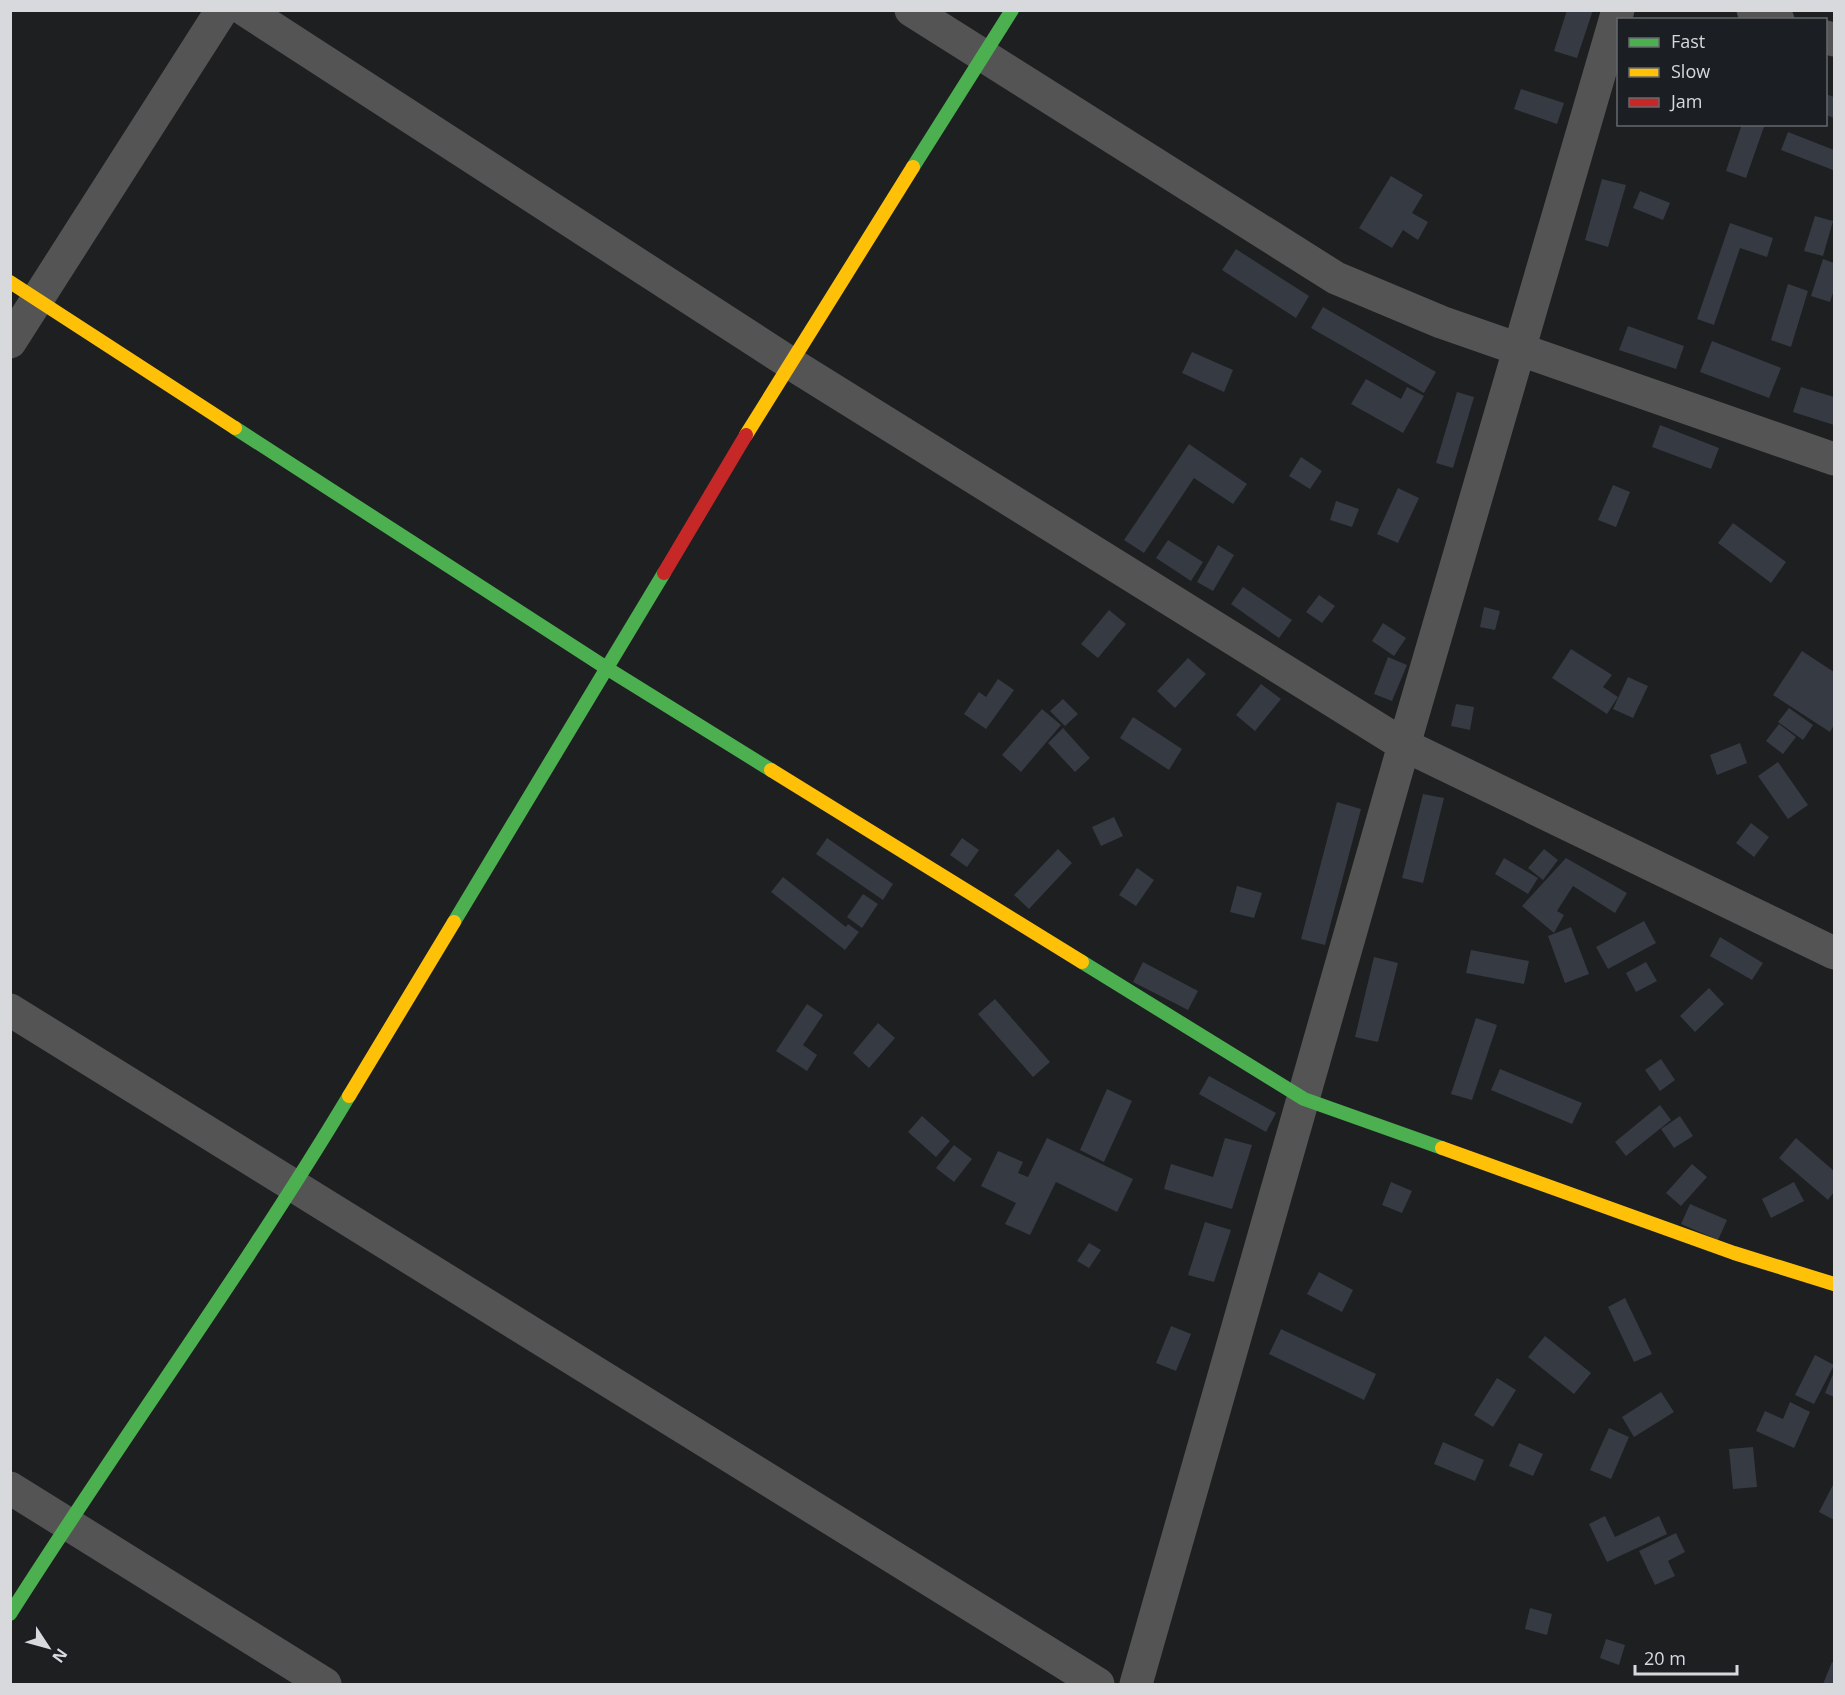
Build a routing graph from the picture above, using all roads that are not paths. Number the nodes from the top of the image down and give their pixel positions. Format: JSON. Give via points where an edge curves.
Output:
{"nodes":[{"id":1,"x":222,"y":10,"type":"edge"},
{"id":2,"x":245,"y":10,"type":"edge"},
{"id":3,"x":910,"y":10,"type":"edge"},
{"id":4,"x":1012,"y":10,"type":"edge"},
{"id":5,"x":1618,"y":10,"type":"edge"},
{"id":6,"x":1753,"y":10,"type":"edge"},
{"id":7,"x":1773,"y":18,"type":"edge"},
{"id":8,"x":981,"y":56,"type":"junction"},
{"id":9,"x":10,"y":282,"type":"edge"},
{"id":10,"x":38,"y":299,"type":"junction"},
{"id":11,"x":10,"y":342,"type":"edge"},
{"id":12,"x":1520,"y":348,"type":"junction"},
{"id":13,"x":790,"y":363,"type":"junction"},
{"id":14,"x":1834,"y":459,"type":"edge"},
{"id":15,"x":608,"y":669,"type":"junction"},
{"id":16,"x":1404,"y":745,"type":"junction"},
{"id":17,"x":1834,"y":953,"type":"edge"},
{"id":18,"x":10,"y":1010,"type":"edge"},
{"id":19,"x":1304,"y":1099,"type":"junction"},
{"id":20,"x":295,"y":1186,"type":"junction"},
{"id":21,"x":1834,"y":1284,"type":"edge"},
{"id":22,"x":10,"y":1488,"type":"edge"},
{"id":23,"x":67,"y":1524,"type":"junction"},
{"id":24,"x":10,"y":1614,"type":"edge"},
{"id":25,"x":325,"y":1684,"type":"edge"},
{"id":26,"x":1098,"y":1684,"type":"edge"},
{"id":27,"x":1136,"y":1684,"type":"edge"}],
"edges":[{"from":1,"to":10,"type":"street"},
{"from":2,"to":13,"type":"street"},
{"from":3,"to":8,"type":"street"},
{"from":4,"to":8,"type":"street"},
{"from":5,"to":12,"type":"street"},
{"from":6,"to":7,"type":"street"},
{"from":8,"to":12,"type":"street","via":[[1336,278],[1441,322]]},
{"from":8,"to":13,"type":"street"},
{"from":9,"to":10,"type":"street"},
{"from":10,"to":11,"type":"street"},
{"from":10,"to":15,"type":"street"},
{"from":12,"to":14,"type":"street"},
{"from":12,"to":16,"type":"street"},
{"from":13,"to":15,"type":"street"},
{"from":13,"to":16,"type":"street"},
{"from":15,"to":19,"type":"street"},
{"from":15,"to":20,"type":"street"},
{"from":16,"to":17,"type":"street"},
{"from":16,"to":19,"type":"street"},
{"from":18,"to":20,"type":"street"},
{"from":19,"to":21,"type":"street","via":[[1734,1254]]},
{"from":19,"to":27,"type":"street"},
{"from":20,"to":23,"type":"street"},
{"from":20,"to":26,"type":"street"},
{"from":22,"to":23,"type":"street"},
{"from":23,"to":24,"type":"street"},
{"from":23,"to":25,"type":"street"}]}
